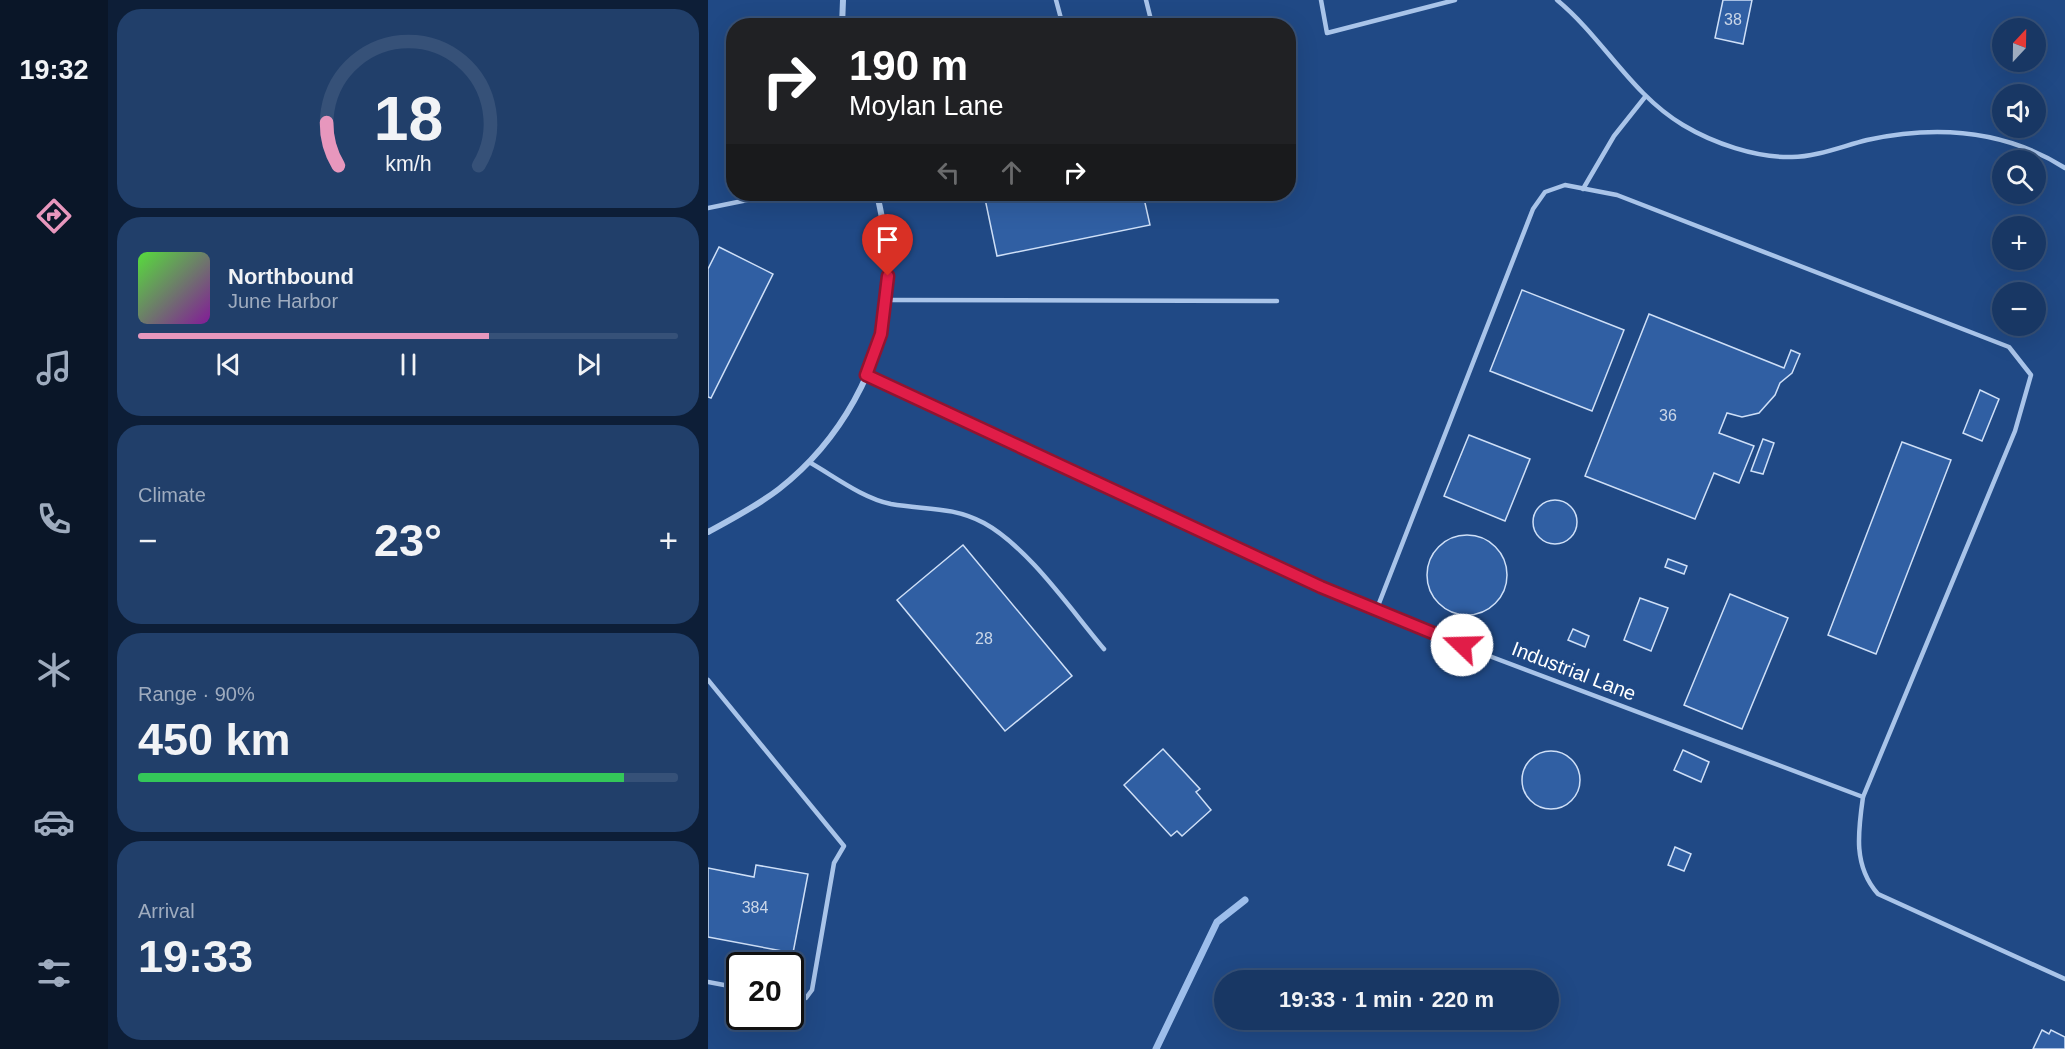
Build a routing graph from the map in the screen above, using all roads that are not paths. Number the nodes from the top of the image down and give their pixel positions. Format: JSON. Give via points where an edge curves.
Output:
{"nodes":[{"id":1,"x":843,"y":0,"type":"edge"},
{"id":2,"x":1056,"y":0,"type":"edge"},
{"id":3,"x":1146,"y":0,"type":"edge"},
{"id":4,"x":1321,"y":0,"type":"edge"},
{"id":5,"x":1455,"y":0,"type":"edge"},
{"id":6,"x":1557,"y":0,"type":"edge"},
{"id":7,"x":842,"y":18,"type":"edge"},
{"id":8,"x":1061,"y":18,"type":"edge"},
{"id":9,"x":1150,"y":18,"type":"edge"},
{"id":10,"x":1645,"y":97,"type":"junction"},
{"id":11,"x":2065,"y":168,"type":"edge"},
{"id":12,"x":1583,"y":189,"type":"junction"},
{"id":13,"x":742,"y":201,"type":"edge"},
{"id":14,"x":879,"y":201,"type":"edge"},
{"id":15,"x":708,"y":208,"type":"edge"},
{"id":16,"x":887,"y":300,"type":"junction"},
{"id":17,"x":1277,"y":302,"type":"dead end"},
{"id":18,"x":866,"y":375,"type":"junction"},
{"id":19,"x":810,"y":462,"type":"junction"},
{"id":20,"x":708,"y":532,"type":"edge"},
{"id":21,"x":1376,"y":611,"type":"junction"},
{"id":22,"x":1104,"y":649,"type":"dead end"},
{"id":23,"x":708,"y":680,"type":"edge"},
{"id":24,"x":1863,"y":797,"type":"junction"},
{"id":25,"x":2065,"y":979,"type":"edge"},
{"id":26,"x":708,"y":982,"type":"edge"},
{"id":27,"x":726,"y":985,"type":"edge"},
{"id":28,"x":804,"y":998,"type":"edge"}],
"edges":[{"from":1,"to":7,"type":"street"},
{"from":2,"to":8,"type":"lane"},
{"from":3,"to":9,"type":"lane"},
{"from":4,"to":5,"type":"lane","via":[[1327,33]]},
{"from":6,"to":10,"type":"lane","via":[[1577,16]]},
{"from":10,"to":11,"type":"lane","via":[[1683,125],[1761,154],[1794,157],[1892,136],[1939,132],[2026,146]]},
{"from":10,"to":12,"type":"lane","via":[[1614,136]]},
{"from":12,"to":21,"type":"lane","via":[[1565,185],[1545,192],[1533,209]]},
{"from":12,"to":24,"type":"lane","via":[[1617,195],[2009,347],[2031,375],[2015,431]]},
{"from":13,"to":15,"type":"lane"},
{"from":14,"to":16,"type":"street","via":[[888,264]]},
{"from":16,"to":17,"type":"lane"},
{"from":16,"to":18,"type":"street","via":[[881,334]]},
{"from":18,"to":19,"type":"street","via":[[848,412]]},
{"from":18,"to":21,"type":"lane","name":"Industrial Lane"},
{"from":19,"to":20,"type":"street","via":[[770,496]]},
{"from":19,"to":22,"type":"lane","via":[[864,494],[889,503],[940,507],[985,524],[1024,555]]},
{"from":21,"to":24,"type":"lane","name":"Industrial Lane"},
{"from":23,"to":28,"type":"lane","via":[[844,846],[834,863],[812,990]]},
{"from":24,"to":25,"type":"lane","via":[[1858,845],[1868,883],[1878,894]]},
{"from":26,"to":27,"type":"lane"}]}
